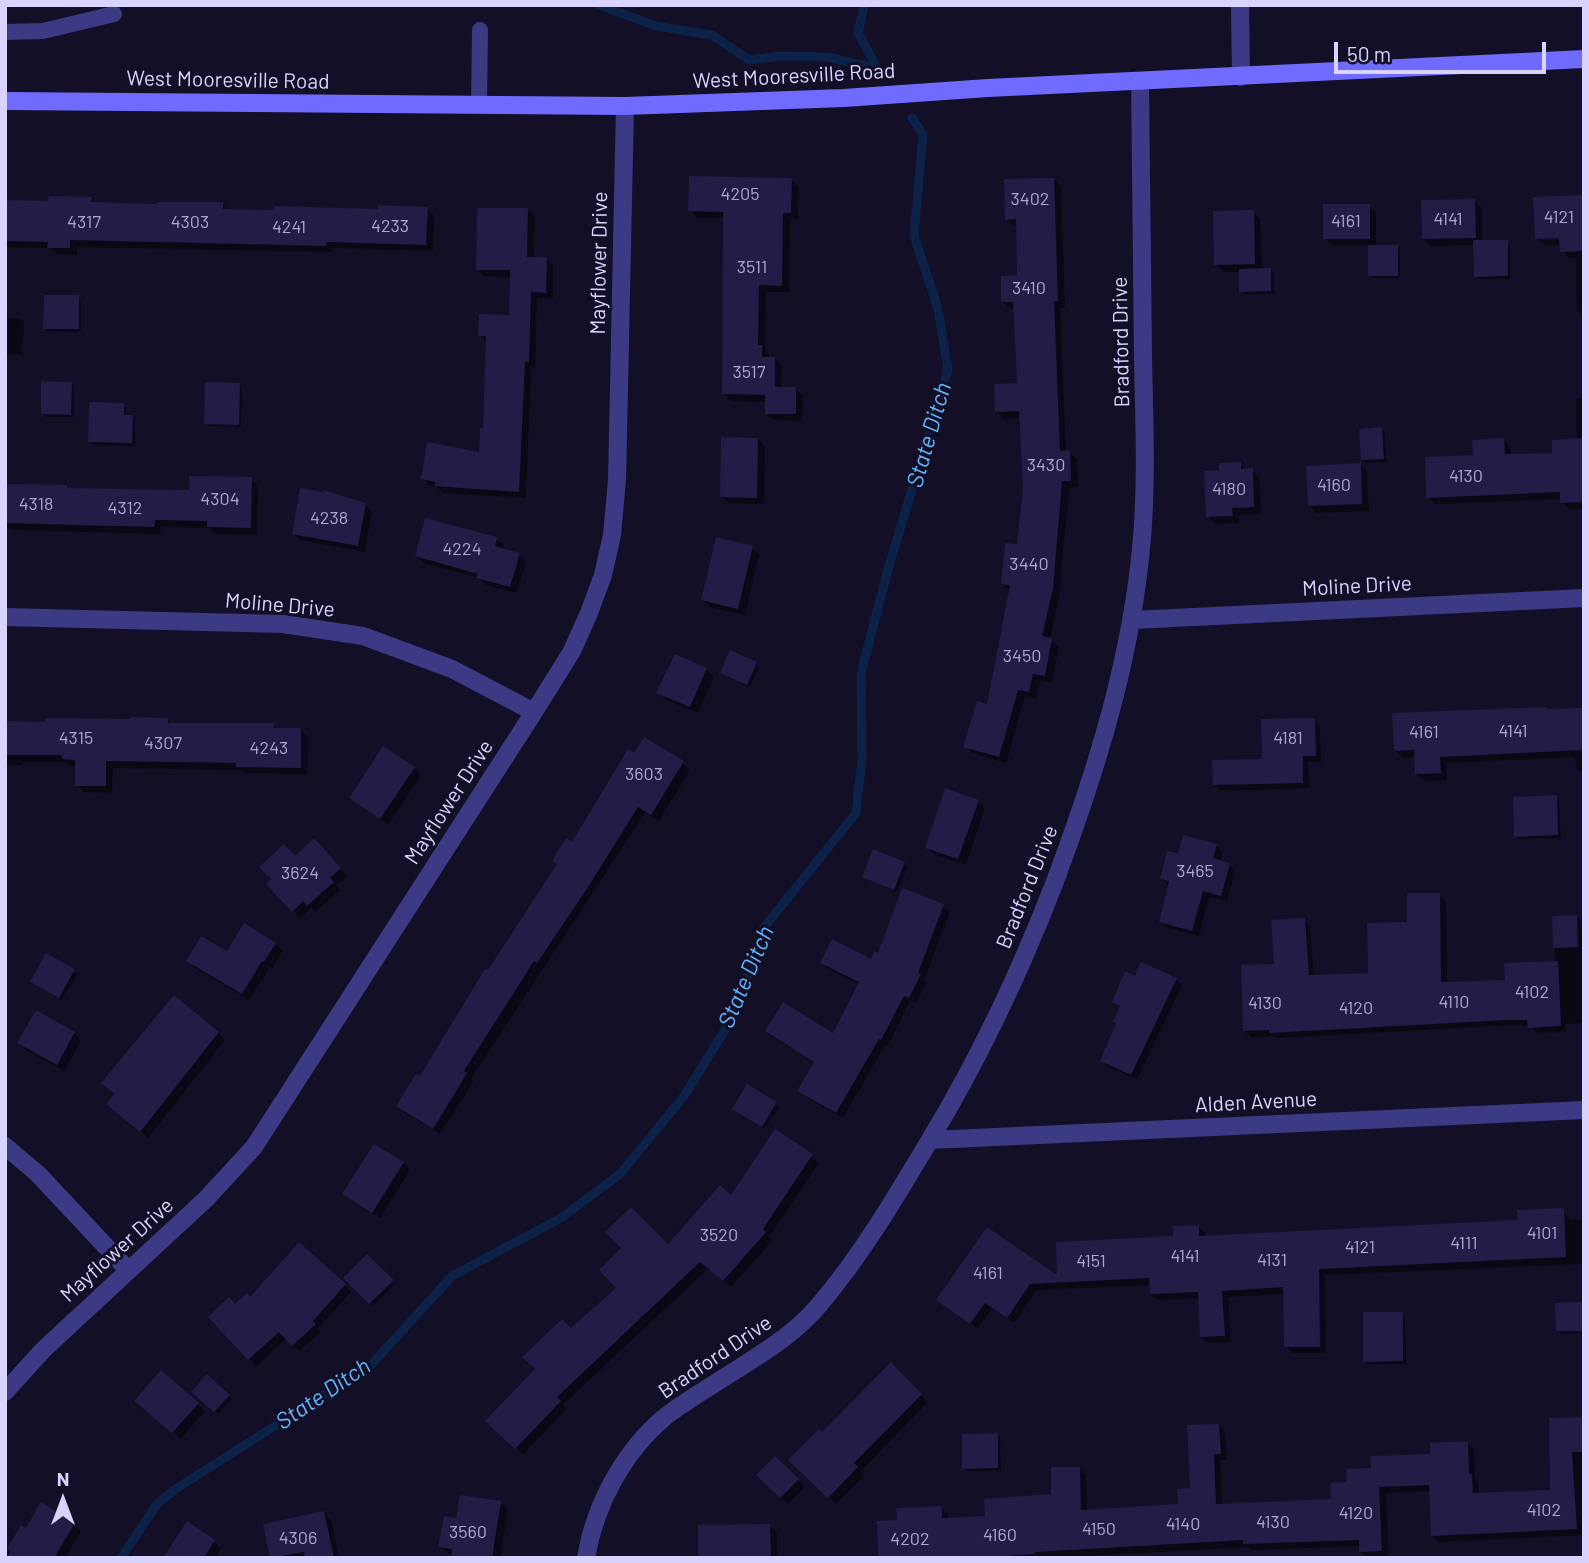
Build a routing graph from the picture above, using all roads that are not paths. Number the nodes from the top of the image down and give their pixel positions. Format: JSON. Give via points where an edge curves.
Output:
{"nodes":[{"id":1,"x":1240,"y":5,"type":"edge"},
{"id":2,"x":114,"y":14,"type":"dead end"},
{"id":3,"x":480,"y":30,"type":"dead end"},
{"id":4,"x":5,"y":32,"type":"edge"},
{"id":5,"x":1584,"y":59,"type":"edge"},
{"id":6,"x":1241,"y":77,"type":"junction"},
{"id":7,"x":1140,"y":81,"type":"junction"},
{"id":8,"x":5,"y":101,"type":"edge"},
{"id":9,"x":479,"y":105,"type":"junction"},
{"id":10,"x":625,"y":106,"type":"junction"},
{"id":11,"x":1584,"y":598,"type":"edge"},
{"id":12,"x":5,"y":617,"type":"edge"},
{"id":13,"x":1132,"y":620,"type":"junction"},
{"id":14,"x":534,"y":712,"type":"junction"},
{"id":15,"x":1584,"y":1110,"type":"edge"},
{"id":16,"x":930,"y":1140,"type":"junction"},
{"id":17,"x":5,"y":1146,"type":"edge"},
{"id":18,"x":128,"y":1270,"type":"junction"},
{"id":19,"x":5,"y":1392,"type":"edge"},
{"id":20,"x":586,"y":1558,"type":"edge"}],
"edges":[{"from":1,"to":6,"type":"street"},
{"from":2,"to":4,"type":"lane","via":[[43,31]]},
{"from":3,"to":9,"type":"lane"},
{"from":5,"to":6,"type":"main road","name":"West Mooresville Road"},
{"from":6,"to":7,"type":"main road","name":"West Mooresville Road"},
{"from":7,"to":10,"type":"main road","name":"West Mooresville Road"},
{"from":7,"to":13,"type":"street","name":"Bradford Drive","via":[[1145,484]]},
{"from":8,"to":9,"type":"main road","name":"West Mooresville Road"},
{"from":9,"to":10,"type":"main road","name":"West Mooresville Road"},
{"from":10,"to":14,"type":"street","name":"Mayflower Drive","via":[[612,535],[589,613],[572,651]]},
{"from":11,"to":13,"type":"street","name":"Moline Drive"},
{"from":12,"to":14,"type":"street","name":"Moline Drive","via":[[283,624],[349,634],[427,658]]},
{"from":13,"to":16,"type":"street","name":"Bradford Drive","via":[[1093,773],[1040,921],[998,1016]]},
{"from":14,"to":18,"type":"street","name":"Mayflower Drive","via":[[268,1128],[215,1191]]},
{"from":15,"to":16,"type":"street","name":"Alden Avenue"},
{"from":16,"to":20,"type":"street","name":"Bradford Drive","via":[[819,1306],[792,1333],[671,1412],[643,1440],[601,1505]]},
{"from":17,"to":18,"type":"street","via":[[38,1174]]},
{"from":18,"to":19,"type":"street","name":"Mayflower Drive"}]}
